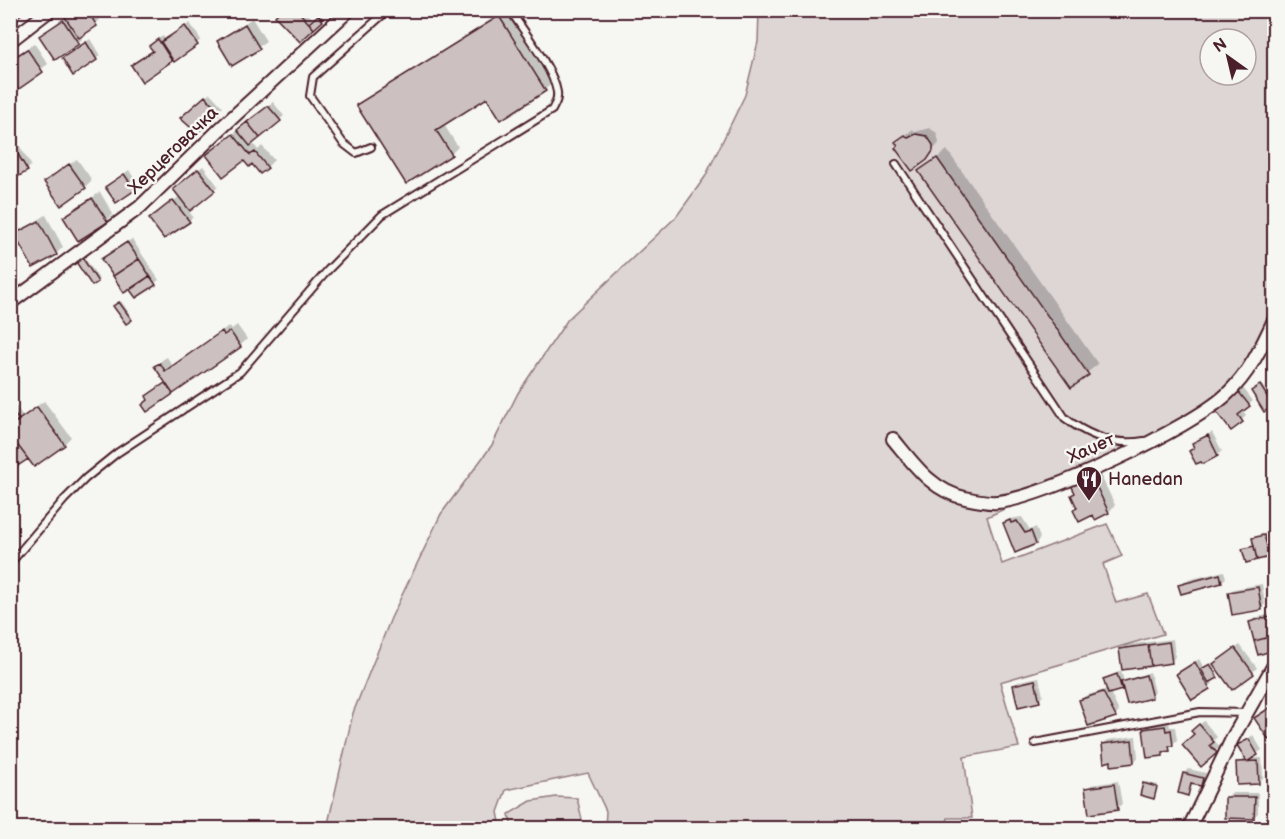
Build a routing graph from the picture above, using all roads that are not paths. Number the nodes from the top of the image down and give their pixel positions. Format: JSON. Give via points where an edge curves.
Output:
{"nodes":[{"id":1,"x":50,"y":10,"type":"edge"},
{"id":2,"x":349,"y":10,"type":"edge"},
{"id":3,"x":388,"y":10,"type":"edge"},
{"id":4,"x":510,"y":10,"type":"edge"},
{"id":5,"x":10,"y":41,"type":"edge"},
{"id":6,"x":371,"y":147,"type":"dead end"},
{"id":7,"x":896,"y":165,"type":"dead end"},
{"id":8,"x":10,"y":303,"type":"edge"},
{"id":9,"x":1275,"y":320,"type":"edge"},
{"id":10,"x":1154,"y":439,"type":"junction"},
{"id":11,"x":893,"y":440,"type":"dead end"},
{"id":12,"x":14,"y":560,"type":"dead end"},
{"id":13,"x":1272,"y":676,"type":"edge"},
{"id":14,"x":1247,"y":713,"type":"junction"},
{"id":15,"x":1035,"y":743,"type":"dead end"},
{"id":16,"x":1189,"y":828,"type":"edge"}],
"edges":[{"from":1,"to":5,"type":"street"},
{"from":2,"to":8,"type":"street","name":"Херцеговачка","via":[[140,207]]},
{"from":3,"to":6,"type":"lane","via":[[313,77],[310,96],[343,142],[356,153]]},
{"from":4,"to":12,"type":"lane","via":[[548,70],[557,92],[552,110],[382,215],[328,270],[240,372],[117,453],[86,478]]},
{"from":7,"to":10,"type":"lane","via":[[1065,418],[1103,439]]},
{"from":9,"to":10,"type":"street","name":"Хаџет","via":[[1248,371],[1227,394],[1203,414]]},
{"from":10,"to":11,"type":"street","name":"Хаџет","via":[[1036,492],[996,502],[941,490],[927,480]]},
{"from":13,"to":14,"type":"street"},
{"from":14,"to":15,"type":"lane","via":[[1200,712]]},
{"from":14,"to":16,"type":"street"}]}
